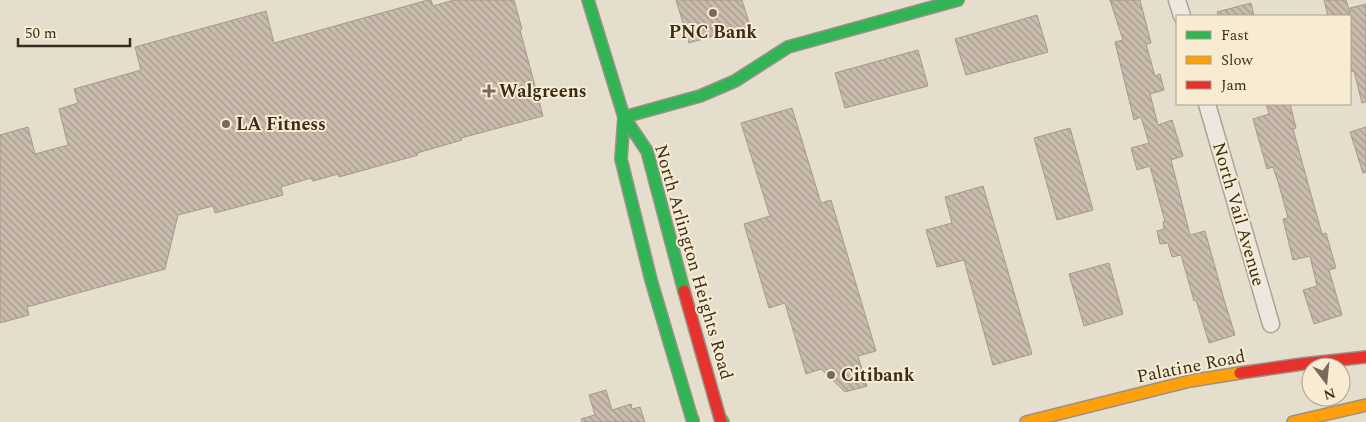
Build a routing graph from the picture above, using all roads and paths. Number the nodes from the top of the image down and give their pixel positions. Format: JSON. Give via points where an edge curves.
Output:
{"nodes":[{"id":1,"x":588,"y":0,"type":"edge"},
{"id":2,"x":958,"y":0,"type":"edge"},
{"id":3,"x":1177,"y":0,"type":"edge"},
{"id":4,"x":938,"y":3,"type":"edge"},
{"id":5,"x":1182,"y":15,"type":"edge"},
{"id":6,"x":1207,"y":105,"type":"edge"},
{"id":7,"x":624,"y":117,"type":"junction"},
{"id":8,"x":1271,"y":324,"type":"dead end"},
{"id":9,"x":1274,"y":357,"type":"dead end"},
{"id":10,"x":1366,"y":357,"type":"edge"},
{"id":11,"x":1190,"y":381,"type":"junction"},
{"id":12,"x":1366,"y":405,"type":"edge"},
{"id":13,"x":693,"y":421,"type":"edge"},
{"id":14,"x":722,"y":421,"type":"edge"},
{"id":15,"x":1026,"y":422,"type":"edge"},
{"id":16,"x":1293,"y":422,"type":"edge"}],
"edges":[{"from":1,"to":7,"type":"main road","name":"North Arlington Heights Road"},
{"from":2,"to":4,"type":"main road"},
{"from":3,"to":5,"type":"street"},
{"from":4,"to":7,"type":"main road","via":[[788,47],[735,81],[700,96]]},
{"from":6,"to":8,"type":"street","name":"North Vail Avenue"},
{"from":7,"to":13,"type":"main road","name":"North Arlington Heights Road","via":[[621,159],[651,280]]},
{"from":7,"to":14,"type":"main road","name":"North Arlington Heights Road","via":[[647,151]]},
{"from":9,"to":11,"type":"main road"},
{"from":10,"to":11,"type":"main road","name":"Palatine Road"},
{"from":11,"to":15,"type":"main road","name":"Palatine Road"},
{"from":12,"to":16,"type":"main road"}]}
